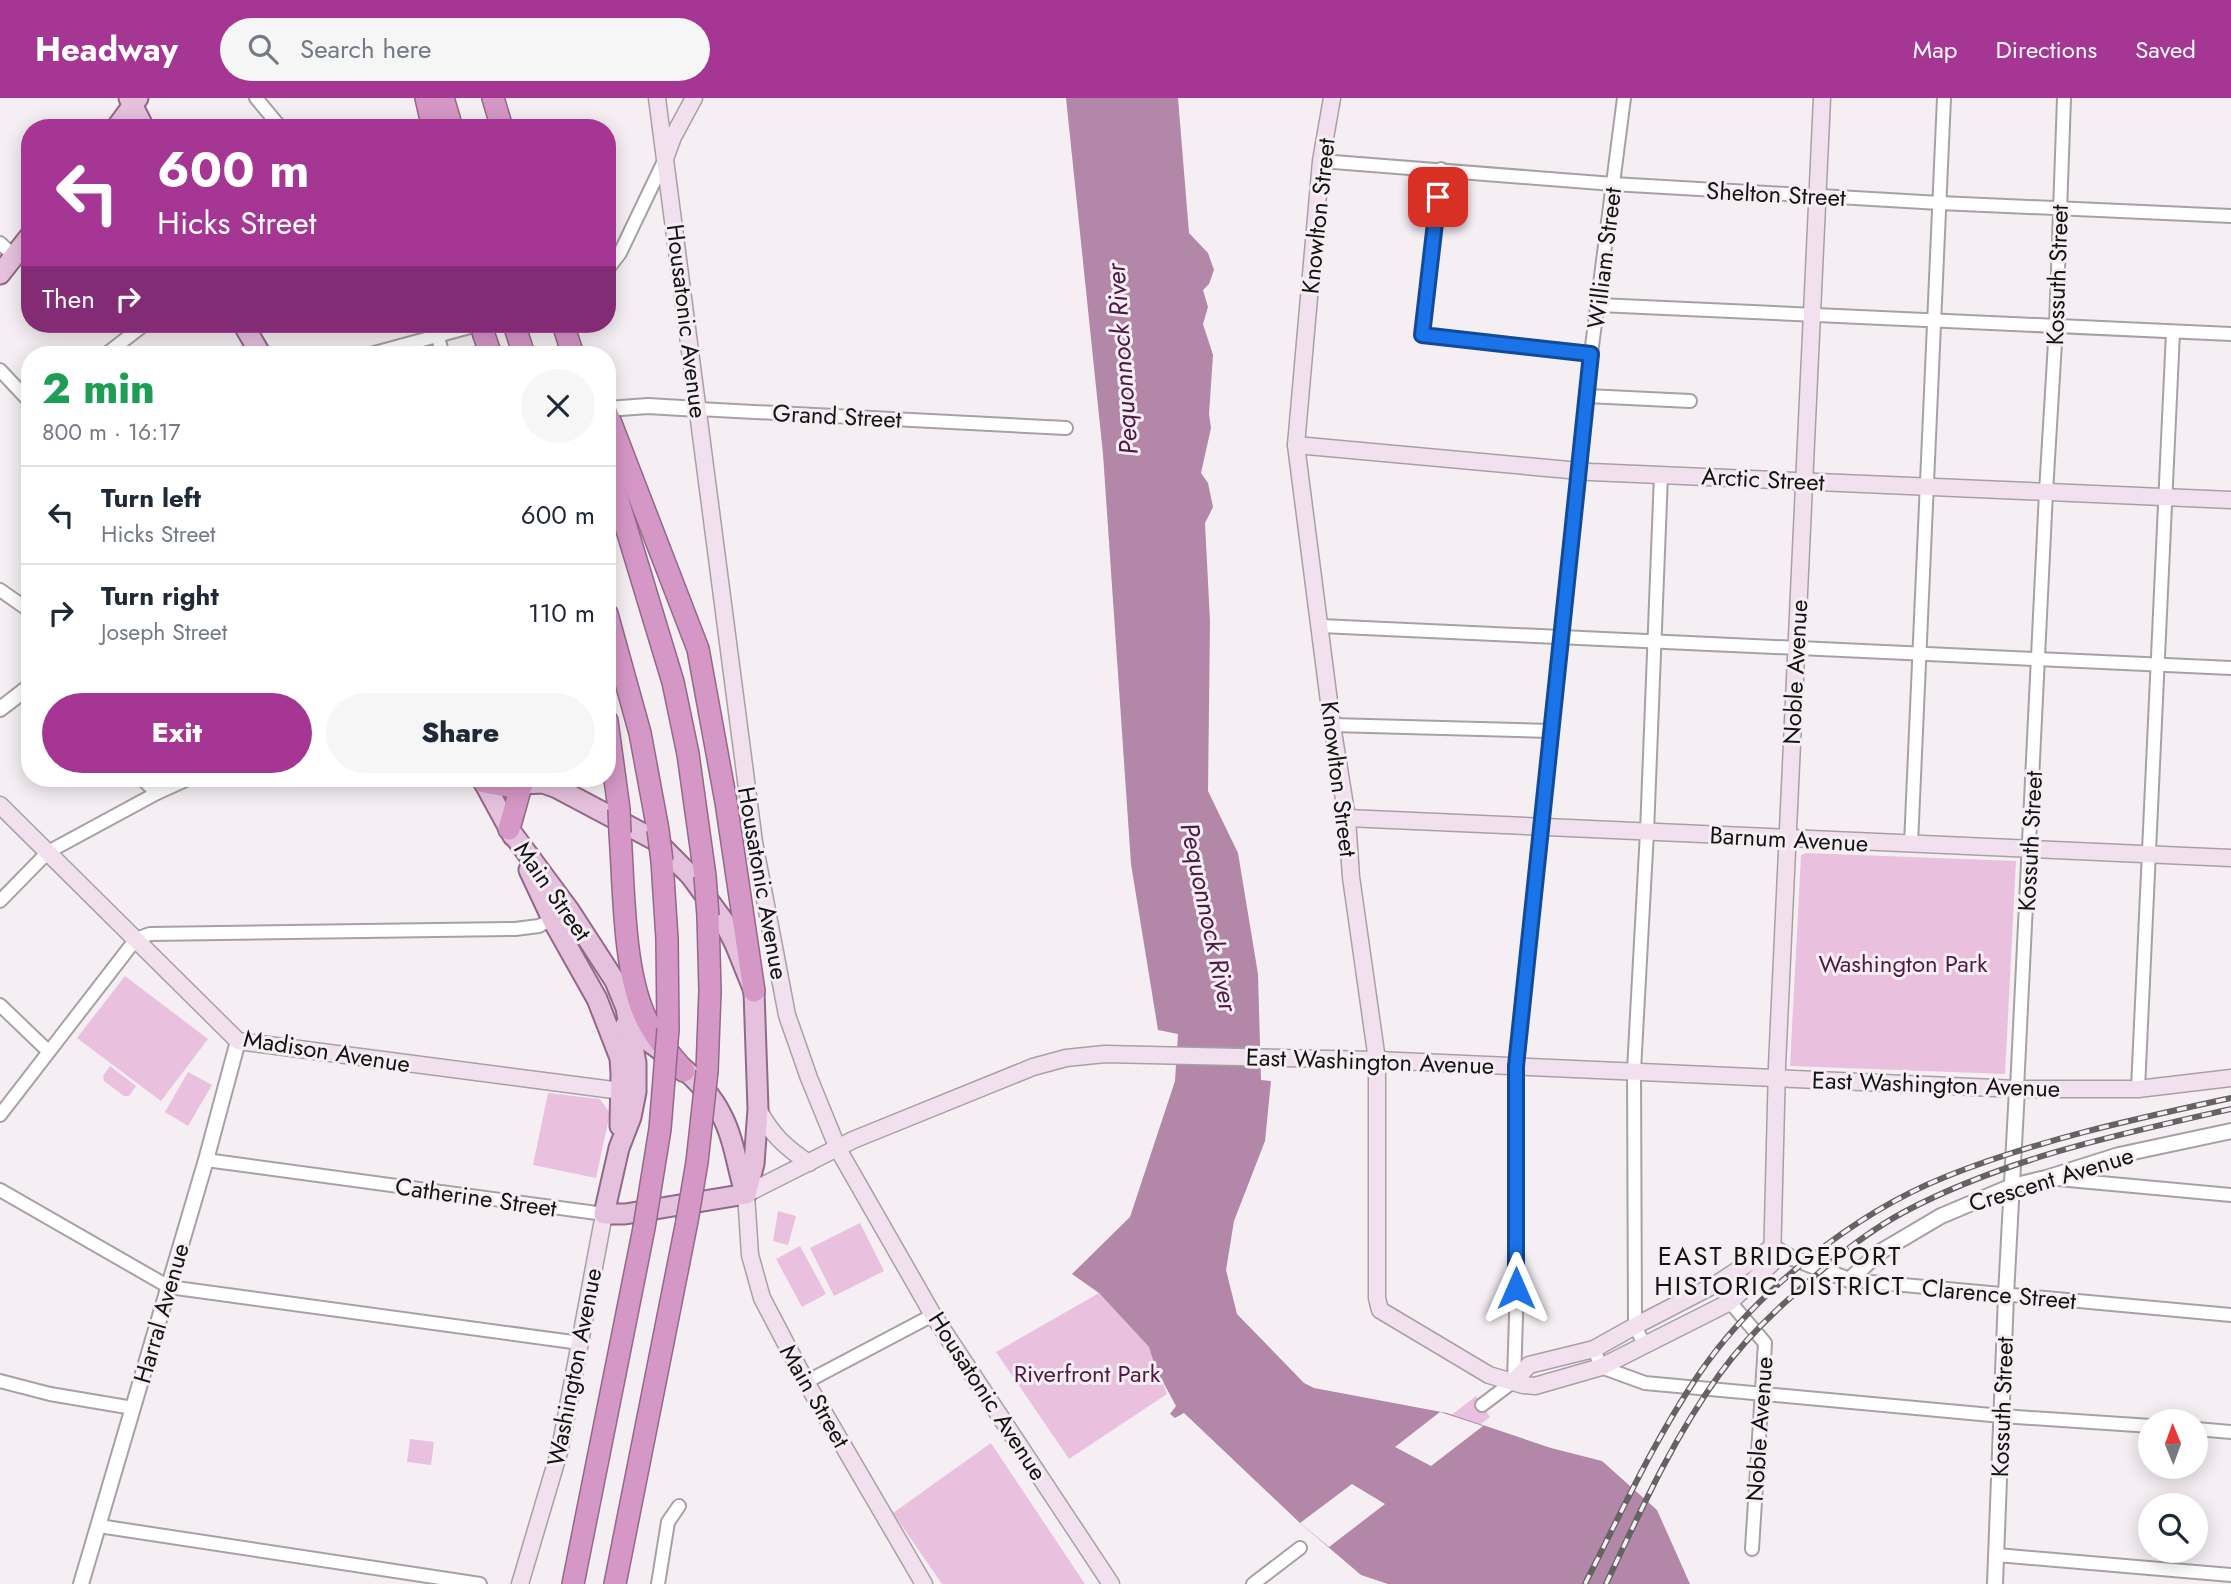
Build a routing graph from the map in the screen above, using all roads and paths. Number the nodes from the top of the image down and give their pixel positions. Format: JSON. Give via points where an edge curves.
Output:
{"nodes":[{"id":1,"x":256,"y":98,"type":"edge"},
{"id":2,"x":426,"y":98,"type":"edge"},
{"id":3,"x":443,"y":98,"type":"edge"},
{"id":4,"x":493,"y":98,"type":"edge"},
{"id":5,"x":657,"y":98,"type":"edge"},
{"id":6,"x":694,"y":98,"type":"edge"},
{"id":7,"x":1332,"y":98,"type":"edge"},
{"id":8,"x":1624,"y":98,"type":"edge"},
{"id":9,"x":1822,"y":98,"type":"edge"},
{"id":10,"x":1944,"y":98,"type":"edge"},
{"id":11,"x":2064,"y":98,"type":"edge"},
{"id":12,"x":134,"y":101,"type":"edge"},
{"id":13,"x":122,"y":119,"type":"edge"},
{"id":14,"x":141,"y":119,"type":"edge"},
{"id":15,"x":274,"y":119,"type":"edge"},
{"id":16,"x":431,"y":119,"type":"edge"},
{"id":17,"x":449,"y":119,"type":"edge"},
{"id":18,"x":499,"y":119,"type":"edge"},
{"id":19,"x":666,"y":158,"type":"junction"},
{"id":20,"x":1321,"y":161,"type":"junction"},
{"id":21,"x":1441,"y":169,"type":"junction"},
{"id":22,"x":1613,"y":184,"type":"junction"},
{"id":23,"x":1819,"y":197,"type":"junction"},
{"id":24,"x":1940,"y":203,"type":"junction"},
{"id":25,"x":2060,"y":208,"type":"junction"},
{"id":26,"x":2231,"y":216,"type":"edge"},
{"id":27,"x":7,"y":249,"type":"edge"},
{"id":28,"x":616,"y":258,"type":"edge"},
{"id":29,"x":0,"y":274,"type":"edge"},
{"id":30,"x":1599,"y":304,"type":"junction"},
{"id":31,"x":1813,"y":316,"type":"junction"},
{"id":32,"x":1935,"y":321,"type":"junction"},
{"id":33,"x":2056,"y":326,"type":"junction"},
{"id":34,"x":2173,"y":332,"type":"junction"},
{"id":35,"x":133,"y":333,"type":"edge"},
{"id":36,"x":425,"y":333,"type":"edge"},
{"id":37,"x":2231,"y":334,"type":"edge"},
{"id":38,"x":117,"y":346,"type":"edge"},
{"id":39,"x":391,"y":346,"type":"edge"},
{"id":40,"x":1591,"y":354,"type":"junction"},
{"id":41,"x":0,"y":370,"type":"edge"},
{"id":42,"x":21,"y":392,"type":"edge"},
{"id":43,"x":1587,"y":396,"type":"junction"},
{"id":44,"x":1690,"y":401,"type":"dead end"},
{"id":45,"x":698,"y":409,"type":"junction"},
{"id":46,"x":616,"y":412,"type":"edge"},
{"id":47,"x":1066,"y":428,"type":"dead end"},
{"id":48,"x":616,"y":435,"type":"edge"},
{"id":49,"x":1296,"y":445,"type":"junction"},
{"id":50,"x":1578,"y":471,"type":"junction"},
{"id":51,"x":1661,"y":475,"type":"junction"},
{"id":52,"x":1804,"y":481,"type":"junction"},
{"id":53,"x":1927,"y":486,"type":"junction"},
{"id":54,"x":2046,"y":492,"type":"junction"},
{"id":55,"x":616,"y":494,"type":"edge"},
{"id":56,"x":2164,"y":497,"type":"junction"},
{"id":57,"x":2231,"y":500,"type":"edge"},
{"id":58,"x":0,"y":590,"type":"edge"},
{"id":59,"x":21,"y":605,"type":"edge"},
{"id":60,"x":1321,"y":626,"type":"junction"},
{"id":61,"x":1562,"y":636,"type":"junction"},
{"id":62,"x":1654,"y":641,"type":"junction"},
{"id":63,"x":616,"y":646,"type":"edge"},
{"id":64,"x":1796,"y":648,"type":"junction"},
{"id":65,"x":1920,"y":654,"type":"junction"},
{"id":66,"x":2039,"y":659,"type":"junction"},
{"id":67,"x":2157,"y":664,"type":"junction"},
{"id":68,"x":2231,"y":668,"type":"edge"},
{"id":69,"x":21,"y":692,"type":"edge"},
{"id":70,"x":0,"y":709,"type":"edge"},
{"id":71,"x":1332,"y":725,"type":"junction"},
{"id":72,"x":1551,"y":731,"type":"junction"},
{"id":73,"x":616,"y":786,"type":"edge"},
{"id":74,"x":151,"y":787,"type":"edge"},
{"id":75,"x":170,"y":787,"type":"edge"},
{"id":76,"x":487,"y":787,"type":"edge"},
{"id":77,"x":521,"y":787,"type":"edge"},
{"id":78,"x":554,"y":787,"type":"edge"},
{"id":79,"x":157,"y":793,"type":"junction"},
{"id":80,"x":0,"y":805,"type":"edge"},
{"id":81,"x":1347,"y":818,"type":"junction"},
{"id":82,"x":1542,"y":826,"type":"junction"},
{"id":83,"x":509,"y":829,"type":"junction"},
{"id":84,"x":1647,"y":832,"type":"junction"},
{"id":85,"x":1788,"y":839,"type":"junction"},
{"id":86,"x":1911,"y":844,"type":"junction"},
{"id":87,"x":2030,"y":850,"type":"junction"},
{"id":88,"x":48,"y":852,"type":"junction"},
{"id":89,"x":2148,"y":855,"type":"junction"},
{"id":90,"x":2231,"y":858,"type":"edge"},
{"id":91,"x":0,"y":901,"type":"edge"},
{"id":92,"x":561,"y":915,"type":"junction"},
{"id":93,"x":136,"y":939,"type":"junction"},
{"id":94,"x":754,"y":991,"type":"junction"},
{"id":95,"x":597,"y":999,"type":"junction"},
{"id":96,"x":0,"y":1005,"type":"edge"},
{"id":97,"x":629,"y":1029,"type":"junction"},
{"id":98,"x":238,"y":1041,"type":"junction"},
{"id":99,"x":48,"y":1051,"type":"junction"},
{"id":100,"x":1377,"y":1060,"type":"junction"},
{"id":101,"x":1516,"y":1066,"type":"junction"},
{"id":102,"x":1634,"y":1070,"type":"junction"},
{"id":103,"x":684,"y":1071,"type":"junction"},
{"id":104,"x":2231,"y":1077,"type":"edge"},
{"id":105,"x":1777,"y":1078,"type":"junction"},
{"id":106,"x":2017,"y":1089,"type":"junction"},
{"id":107,"x":2138,"y":1089,"type":"junction"},
{"id":108,"x":628,"y":1092,"type":"junction"},
{"id":109,"x":758,"y":1109,"type":"junction"},
{"id":110,"x":0,"y":1115,"type":"edge"},
{"id":111,"x":2231,"y":1132,"type":"edge"},
{"id":112,"x":838,"y":1149,"type":"junction"},
{"id":113,"x":206,"y":1160,"type":"junction"},
{"id":114,"x":809,"y":1163,"type":"junction"},
{"id":115,"x":2046,"y":1178,"type":"junction"},
{"id":116,"x":2012,"y":1186,"type":"junction"},
{"id":117,"x":0,"y":1190,"type":"edge"},
{"id":118,"x":746,"y":1194,"type":"junction"},
{"id":119,"x":2231,"y":1195,"type":"edge"},
{"id":120,"x":604,"y":1214,"type":"junction"},
{"id":121,"x":1773,"y":1247,"type":"junction"},
{"id":122,"x":1849,"y":1280,"type":"junction"},
{"id":123,"x":1718,"y":1283,"type":"junction"},
{"id":124,"x":169,"y":1287,"type":"junction"},
{"id":125,"x":2006,"y":1295,"type":"junction"},
{"id":126,"x":1730,"y":1302,"type":"junction"},
{"id":127,"x":933,"y":1315,"type":"junction"},
{"id":128,"x":2231,"y":1315,"type":"edge"},
{"id":129,"x":1635,"y":1326,"type":"junction"},
{"id":130,"x":580,"y":1343,"type":"junction"},
{"id":131,"x":1644,"y":1346,"type":"junction"},
{"id":132,"x":1594,"y":1349,"type":"junction"},
{"id":133,"x":1601,"y":1367,"type":"junction"},
{"id":134,"x":0,"y":1381,"type":"edge"},
{"id":135,"x":1514,"y":1381,"type":"junction"},
{"id":136,"x":806,"y":1382,"type":"junction"},
{"id":137,"x":1761,"y":1393,"type":"junction"},
{"id":138,"x":1482,"y":1405,"type":"dead end"},
{"id":139,"x":133,"y":1408,"type":"junction"},
{"id":140,"x":2002,"y":1416,"type":"junction"},
{"id":141,"x":2138,"y":1425,"type":"edge"},
{"id":142,"x":2208,"y":1430,"type":"edge"},
{"id":143,"x":2231,"y":1432,"type":"edge"},
{"id":144,"x":678,"y":1506,"type":"dead end"},
{"id":145,"x":99,"y":1526,"type":"junction"},
{"id":146,"x":1300,"y":1548,"type":"dead end"},
{"id":147,"x":1752,"y":1549,"type":"dead end"},
{"id":148,"x":1997,"y":1555,"type":"junction"},
{"id":149,"x":2231,"y":1575,"type":"edge"},
{"id":150,"x":80,"y":1584,"type":"edge"},
{"id":151,"x":480,"y":1584,"type":"edge"},
{"id":152,"x":520,"y":1584,"type":"edge"},
{"id":153,"x":573,"y":1584,"type":"edge"},
{"id":154,"x":615,"y":1584,"type":"edge"},
{"id":155,"x":659,"y":1584,"type":"edge"},
{"id":156,"x":924,"y":1584,"type":"edge"},
{"id":157,"x":1111,"y":1584,"type":"edge"},
{"id":158,"x":1253,"y":1584,"type":"edge"},
{"id":159,"x":1995,"y":1584,"type":"edge"}],
"edges":[{"from":1,"to":15,"type":"street"},
{"from":2,"to":16,"type":"highway"},
{"from":3,"to":17,"type":"highway"},
{"from":4,"to":18,"type":"highway"},
{"from":5,"to":19,"type":"main road","name":"Housatonic Avenue"},
{"from":6,"to":19,"type":"main road"},
{"from":7,"to":20,"type":"main road","name":"Knowlton Street"},
{"from":8,"to":22,"type":"street","name":"William Street"},
{"from":9,"to":23,"type":"main road","name":"Noble Avenue"},
{"from":10,"to":24,"type":"street"},
{"from":11,"to":25,"type":"street","name":"Kossuth Street"},
{"from":12,"to":13,"type":"main road"},
{"from":12,"to":14,"type":"main road"},
{"from":19,"to":28,"type":"street"},
{"from":19,"to":45,"type":"main road","name":"Housatonic Avenue"},
{"from":20,"to":21,"type":"street","name":"Shelton Street"},
{"from":20,"to":49,"type":"main road","name":"Knowlton Street"},
{"from":21,"to":22,"type":"street","name":"Shelton Street"},
{"from":21,"to":40,"type":"street","via":[[1422,335]]},
{"from":22,"to":23,"type":"street","name":"Shelton Street"},
{"from":22,"to":30,"type":"street","name":"William Street"},
{"from":23,"to":24,"type":"street","name":"Shelton Street"},
{"from":23,"to":31,"type":"main road","name":"Noble Avenue"},
{"from":24,"to":25,"type":"street","name":"Shelton Street"},
{"from":24,"to":32,"type":"street"},
{"from":25,"to":26,"type":"street","name":"Shelton Street"},
{"from":25,"to":33,"type":"street","name":"Kossuth Street"},
{"from":27,"to":29,"type":"main road"},
{"from":30,"to":31,"type":"street"},
{"from":30,"to":40,"type":"street","name":"William Street"},
{"from":31,"to":32,"type":"street"},
{"from":31,"to":52,"type":"main road","name":"Noble Avenue"},
{"from":32,"to":33,"type":"street"},
{"from":32,"to":53,"type":"street"},
{"from":33,"to":34,"type":"street"},
{"from":33,"to":54,"type":"street","name":"Kossuth Street"},
{"from":34,"to":37,"type":"street"},
{"from":34,"to":56,"type":"street"},
{"from":35,"to":38,"type":"street"},
{"from":36,"to":39,"type":"street"},
{"from":40,"to":43,"type":"street","name":"William Street"},
{"from":41,"to":42,"type":"street"},
{"from":43,"to":44,"type":"street"},
{"from":43,"to":50,"type":"street","name":"William Street"},
{"from":45,"to":46,"type":"street","name":"Grand Street","via":[[648,406]]},
{"from":45,"to":47,"type":"street","name":"Grand Street"},
{"from":45,"to":112,"type":"main road","name":"Housatonic Avenue","via":[[754,842],[772,944],[788,1015]]},
{"from":48,"to":94,"type":"highway","via":[[698,649]]},
{"from":49,"to":50,"type":"main road","name":"Arctic Street"},
{"from":49,"to":60,"type":"main road","name":"Knowlton Street"},
{"from":50,"to":51,"type":"main road","name":"Arctic Street"},
{"from":50,"to":61,"type":"street","name":"William Street"},
{"from":51,"to":52,"type":"main road","name":"Arctic Street"},
{"from":51,"to":62,"type":"street"},
{"from":52,"to":53,"type":"main road","name":"Arctic Street"},
{"from":52,"to":64,"type":"main road","name":"Noble Avenue"},
{"from":53,"to":54,"type":"main road","name":"Arctic Street"},
{"from":53,"to":65,"type":"street"},
{"from":54,"to":56,"type":"main road","name":"Arctic Street"},
{"from":54,"to":66,"type":"street","name":"Kossuth Street"},
{"from":55,"to":154,"type":"highway","bridge":true,"via":[[673,681],[688,754],[705,876],[710,1000],[707,1071],[687,1221]]},
{"from":56,"to":57,"type":"main road","name":"Arctic Street"},
{"from":56,"to":67,"type":"street"},
{"from":58,"to":59,"type":"street"},
{"from":60,"to":61,"type":"street"},
{"from":60,"to":71,"type":"main road","name":"Knowlton Street"},
{"from":61,"to":62,"type":"street"},
{"from":61,"to":72,"type":"street","name":"William Street"},
{"from":62,"to":64,"type":"street"},
{"from":62,"to":84,"type":"street"},
{"from":63,"to":153,"type":"highway","bridge":true,"via":[[638,723],[658,830],[667,939],[668,1029],[660,1129],[644,1228]]},
{"from":64,"to":65,"type":"street"},
{"from":64,"to":85,"type":"main road","name":"Noble Avenue"},
{"from":65,"to":66,"type":"street"},
{"from":65,"to":86,"type":"street"},
{"from":66,"to":67,"type":"street"},
{"from":66,"to":87,"type":"street","name":"Kossuth Street"},
{"from":67,"to":68,"type":"street"},
{"from":67,"to":89,"type":"street"},
{"from":69,"to":70,"type":"street"},
{"from":71,"to":72,"type":"street"},
{"from":71,"to":81,"type":"main road","name":"Knowlton Street"},
{"from":72,"to":82,"type":"street","name":"William Street"},
{"from":73,"to":103,"type":"highway","bridge":true,"via":[[635,989],[644,1016]]},
{"from":74,"to":79,"type":"street"},
{"from":75,"to":79,"type":"street"},
{"from":76,"to":83,"type":"main road","name":"Main Street"},
{"from":77,"to":83,"type":"highway"},
{"from":78,"to":94,"type":"main road","name":"Main Street","via":[[655,840],[723,920]]},
{"from":79,"to":88,"type":"street"},
{"from":80,"to":88,"type":"main road","name":"Madison Avenue"},
{"from":81,"to":82,"type":"main road","name":"Barnum Avenue"},
{"from":81,"to":100,"type":"main road","name":"Knowlton Street"},
{"from":82,"to":84,"type":"main road","name":"Barnum Avenue"},
{"from":82,"to":101,"type":"street","name":"William Street"},
{"from":83,"to":92,"type":"main road","name":"Main Street"},
{"from":84,"to":85,"type":"main road","name":"Barnum Avenue"},
{"from":84,"to":102,"type":"street"},
{"from":85,"to":86,"type":"main road","name":"Barnum Avenue"},
{"from":85,"to":105,"type":"main road","name":"Noble Avenue"},
{"from":86,"to":87,"type":"main road","name":"Barnum Avenue"},
{"from":87,"to":89,"type":"main road","name":"Barnum Avenue"},
{"from":87,"to":106,"type":"street","name":"Kossuth Street"},
{"from":88,"to":91,"type":"street"},
{"from":88,"to":93,"type":"main road","name":"Madison Avenue"},
{"from":89,"to":90,"type":"main road","name":"Barnum Avenue"},
{"from":89,"to":107,"type":"street"},
{"from":92,"to":93,"type":"street","via":[[539,926],[514,929],[150,934]]},
{"from":92,"to":95,"type":"main road","name":"Main Street"},
{"from":92,"to":97,"type":"main road","name":"Main Street","via":[[615,981]]},
{"from":93,"to":98,"type":"main road","name":"Madison Avenue"},
{"from":93,"to":99,"type":"street"},
{"from":94,"to":109,"type":"main road","name":"Main Street"},
{"from":95,"to":97,"type":"main road","name":"Main Street"},
{"from":95,"to":108,"type":"main road","name":"Main Street"},
{"from":96,"to":99,"type":"street"},
{"from":97,"to":103,"type":"main road","name":"Main Street"},
{"from":97,"to":108,"type":"main road","name":"Main Street","via":[[636,1063]]},
{"from":98,"to":108,"type":"main road","name":"Madison Avenue"},
{"from":98,"to":113,"type":"street","name":"Harral Avenue"},
{"from":99,"to":110,"type":"street"},
{"from":100,"to":101,"type":"main road","name":"East Washington Avenue"},
{"from":100,"to":112,"type":"main road","name":"East Washington Avenue","via":[[1105,1054],[1066,1058],[1033,1067]]},
{"from":100,"to":135,"type":"main road","name":"Knowlton Street","via":[[1380,1310],[1489,1375]]},
{"from":101,"to":102,"type":"main road","name":"East Washington Avenue"},
{"from":101,"to":135,"type":"street","name":"William Street"},
{"from":102,"to":105,"type":"main road","name":"East Washington Avenue"},
{"from":102,"to":129,"type":"street"},
{"from":103,"to":118,"type":"main road","name":"Main Street","via":[[703,1086],[721,1113]]},
{"from":104,"to":107,"type":"main road","name":"East Washington Avenue"},
{"from":105,"to":106,"type":"main road","name":"East Washington Avenue"},
{"from":105,"to":121,"type":"main road","name":"Noble Avenue"},
{"from":106,"to":107,"type":"main road","name":"East Washington Avenue"},
{"from":106,"to":116,"type":"street","name":"Kossuth Street"},
{"from":108,"to":120,"type":"main road","name":"Washington Avenue"},
{"from":109,"to":114,"type":"main road","via":[[786,1148]]},
{"from":109,"to":118,"type":"main road","name":"Main Street","via":[[754,1164]]},
{"from":111,"to":115,"type":"street","name":"Crescent Avenue","via":[[2119,1155]]},
{"from":112,"to":114,"type":"main road","name":"East Washington Avenue"},
{"from":112,"to":127,"type":"main road","name":"Housatonic Avenue"},
{"from":113,"to":120,"type":"street","name":"Catherine Street"},
{"from":113,"to":124,"type":"street","name":"Harral Avenue"},
{"from":114,"to":118,"type":"main road","name":"East Washington Avenue"},
{"from":115,"to":116,"type":"street","name":"Crescent Avenue"},
{"from":115,"to":119,"type":"street"},
{"from":116,"to":122,"type":"street","name":"Crescent Avenue","via":[[1941,1216],[1880,1252]]},
{"from":116,"to":125,"type":"street","name":"Kossuth Street"},
{"from":117,"to":124,"type":"street"},
{"from":118,"to":120,"type":"main road","name":"Catherine Street"},
{"from":118,"to":136,"type":"main road","name":"Main Street","via":[[750,1255],[762,1298]]},
{"from":120,"to":130,"type":"main road","name":"Washington Avenue"},
{"from":121,"to":122,"type":"street","name":"Clarence Street"},
{"from":121,"to":123,"type":"main road"},
{"from":121,"to":126,"type":"main road","via":[[1772,1263]]},
{"from":122,"to":125,"type":"street","name":"Clarence Street"},
{"from":123,"to":126,"type":"street","name":"Noble Avenue"},
{"from":123,"to":129,"type":"main road"},
{"from":124,"to":130,"type":"street"},
{"from":124,"to":139,"type":"street","name":"Harral Avenue"},
{"from":125,"to":128,"type":"street","name":"Clarence Street"},
{"from":125,"to":140,"type":"street","name":"Kossuth Street"},
{"from":126,"to":131,"type":"main road"},
{"from":126,"to":137,"type":"street","name":"Noble Avenue","via":[[1765,1343]]},
{"from":127,"to":136,"type":"street"},
{"from":127,"to":157,"type":"main road","name":"Housatonic Avenue"},
{"from":129,"to":131,"type":"street"},
{"from":129,"to":132,"type":"main road"},
{"from":130,"to":152,"type":"main road","name":"Washington Avenue","via":[[560,1449]]},
{"from":131,"to":133,"type":"main road"},
{"from":132,"to":133,"type":"street"},
{"from":132,"to":135,"type":"main road","via":[[1530,1365]]},
{"from":133,"to":135,"type":"main road","via":[[1535,1385]]},
{"from":133,"to":137,"type":"street","via":[[1645,1382]]},
{"from":134,"to":139,"type":"street"},
{"from":135,"to":138,"type":"street"},
{"from":136,"to":156,"type":"main road","name":"Main Street"},
{"from":137,"to":140,"type":"street"},
{"from":137,"to":147,"type":"street","name":"Noble Avenue"},
{"from":139,"to":145,"type":"street","name":"Harral Avenue"},
{"from":140,"to":141,"type":"street"},
{"from":140,"to":148,"type":"street","name":"Kossuth Street"},
{"from":142,"to":143,"type":"street"},
{"from":144,"to":155,"type":"street","via":[[668,1522]]},
{"from":145,"to":150,"type":"street","name":"Harral Avenue"},
{"from":145,"to":151,"type":"street"},
{"from":146,"to":158,"type":"street"},
{"from":148,"to":149,"type":"street"},
{"from":148,"to":159,"type":"street","name":"Kossuth Street"}]}
